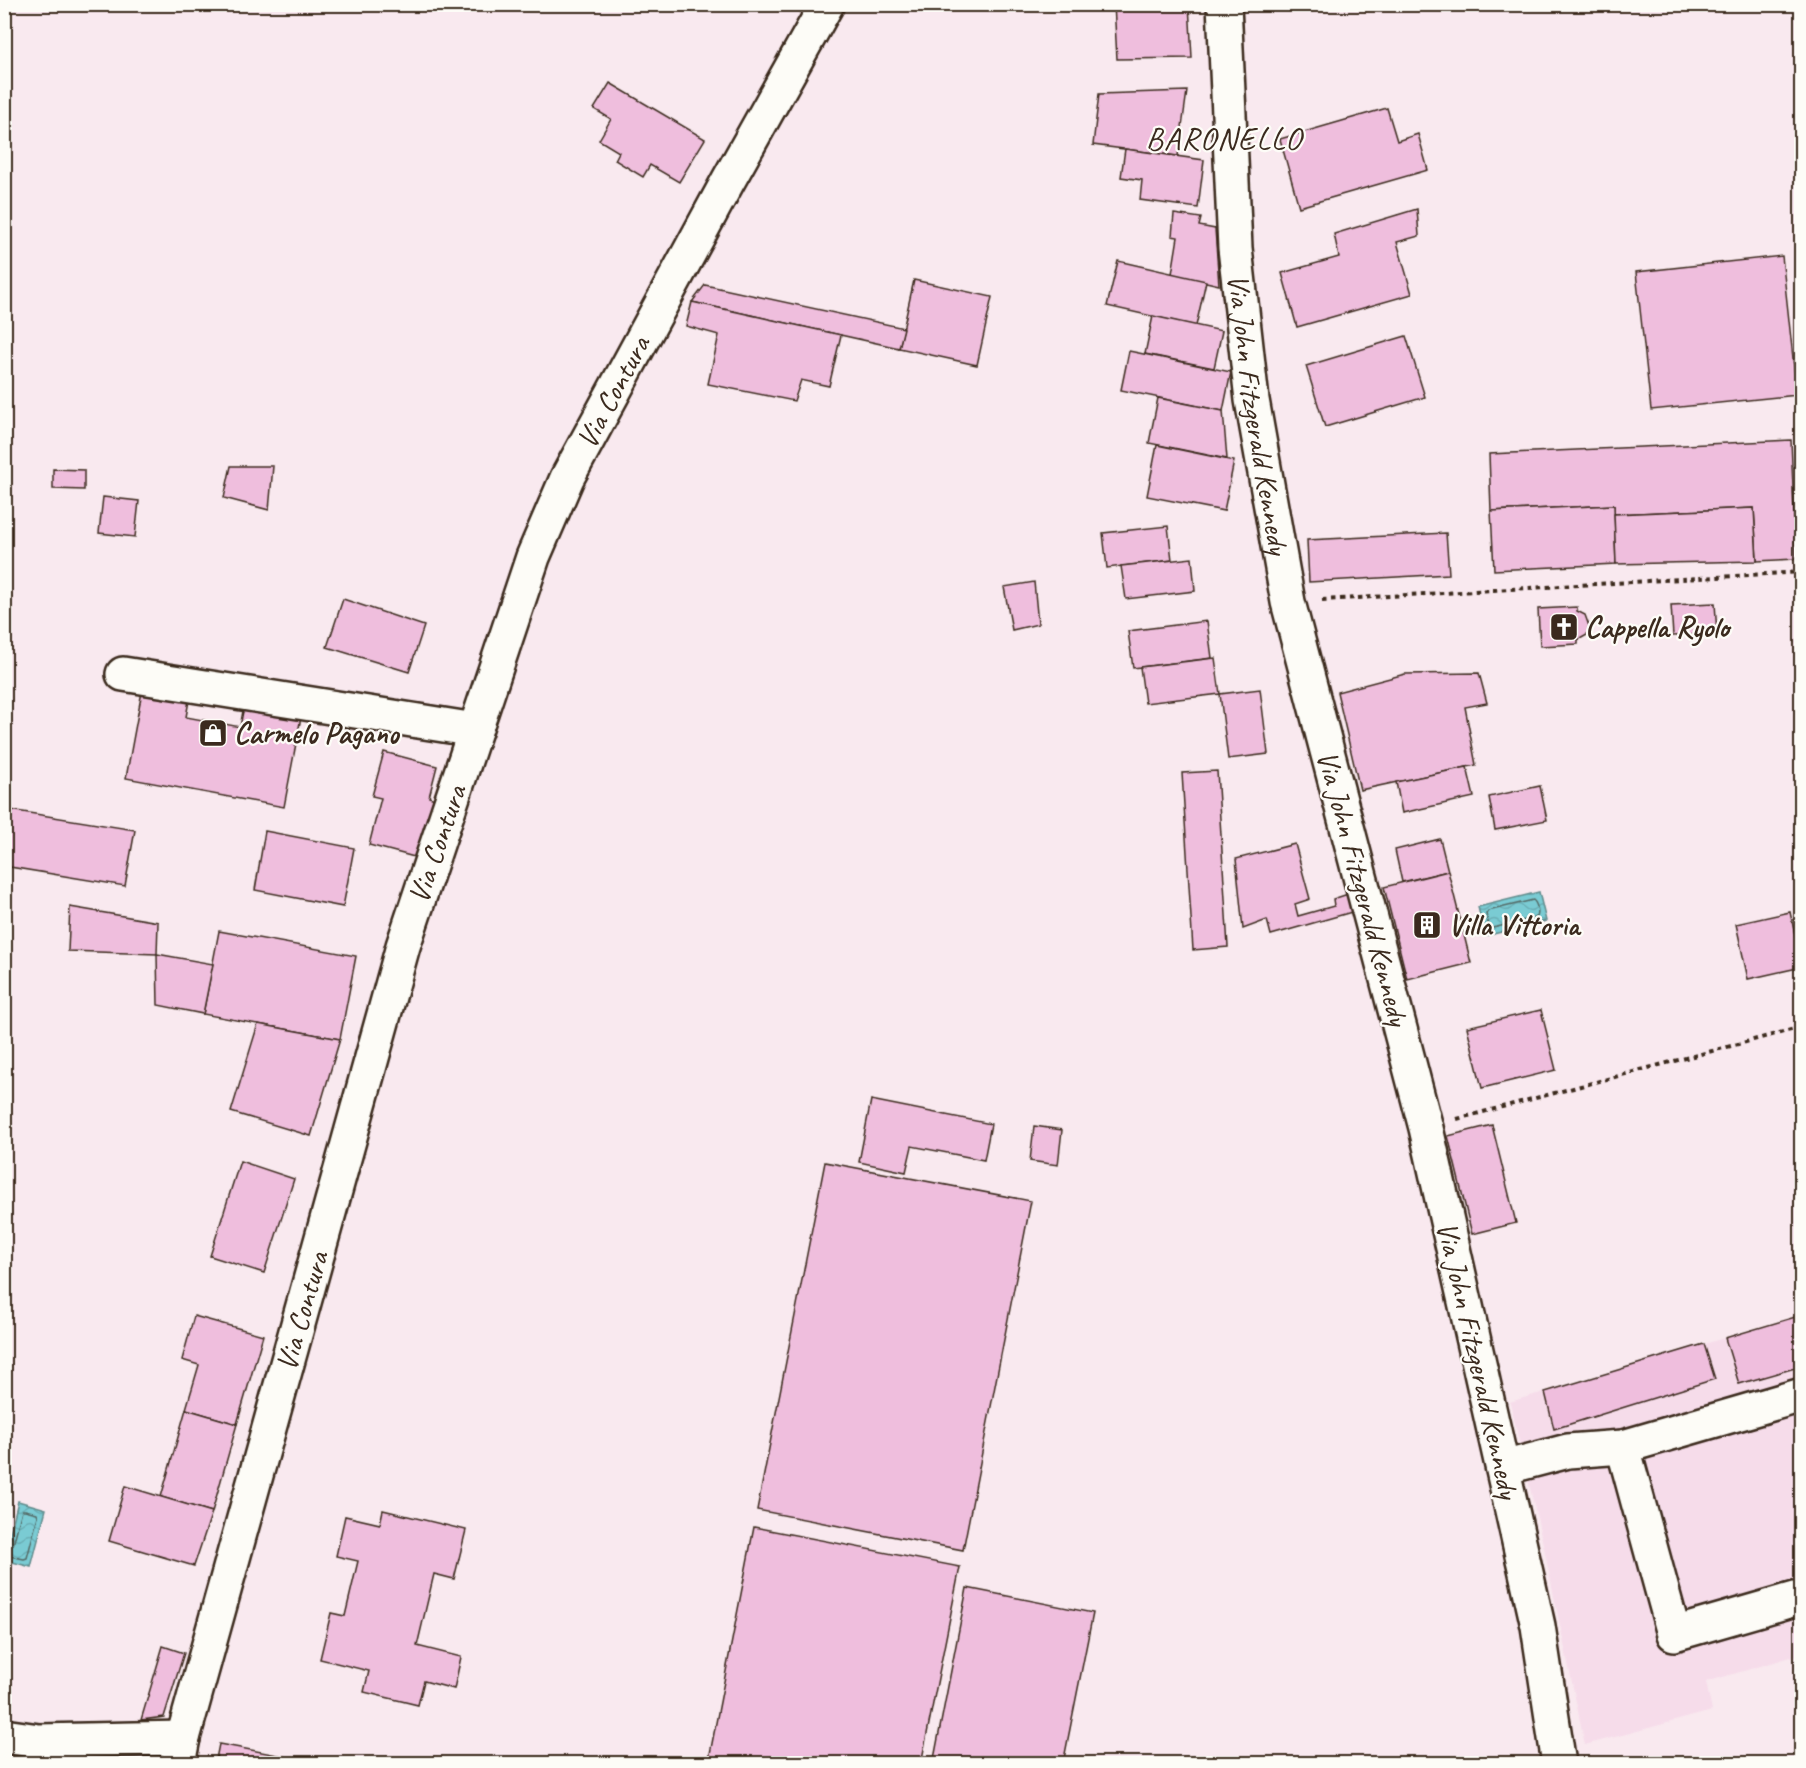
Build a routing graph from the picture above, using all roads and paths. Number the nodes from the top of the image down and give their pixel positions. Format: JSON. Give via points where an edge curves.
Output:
{"nodes":[{"id":1,"x":827,"y":4,"type":"edge"},
{"id":2,"x":1224,"y":4,"type":"edge"},
{"id":3,"x":1802,"y":572,"type":"edge"},
{"id":4,"x":1288,"y":602,"type":"junction"},
{"id":5,"x":123,"y":674,"type":"dead end"},
{"id":6,"x":476,"y":730,"type":"junction"},
{"id":7,"x":1802,"y":1027,"type":"edge"},
{"id":8,"x":1426,"y":1128,"type":"junction"},
{"id":9,"x":1802,"y":1395,"type":"edge"},
{"id":10,"x":1623,"y":1447,"type":"junction"},
{"id":11,"x":1503,"y":1468,"type":"junction"},
{"id":12,"x":1802,"y":1597,"type":"edge"},
{"id":13,"x":4,"y":1736,"type":"edge"},
{"id":14,"x":180,"y":1751,"type":"edge"},
{"id":15,"x":1560,"y":1764,"type":"edge"}],
"edges":[{"from":1,"to":6,"type":"street","name":"Via Contura","via":[[567,478],[533,557]]},
{"from":2,"to":4,"type":"street","name":"Via John Fitzgerald Kennedy","via":[[1235,248],[1252,400]]},
{"from":3,"to":4,"type":"path"},
{"from":4,"to":8,"type":"street","name":"Via John Fitzgerald Kennedy"},
{"from":5,"to":6,"type":"street"},
{"from":6,"to":14,"type":"street","name":"Via Contura","via":[[403,946]]},
{"from":7,"to":8,"type":"path"},
{"from":8,"to":11,"type":"street","name":"Via John Fitzgerald Kennedy"},
{"from":9,"to":10,"type":"street"},
{"from":10,"to":11,"type":"street","via":[[1568,1451]]},
{"from":10,"to":12,"type":"street","via":[[1674,1634]]},
{"from":11,"to":15,"type":"street","name":"Via John Fitzgerald Kennedy","via":[[1539,1626]]},
{"from":13,"to":14,"type":"street"}]}
